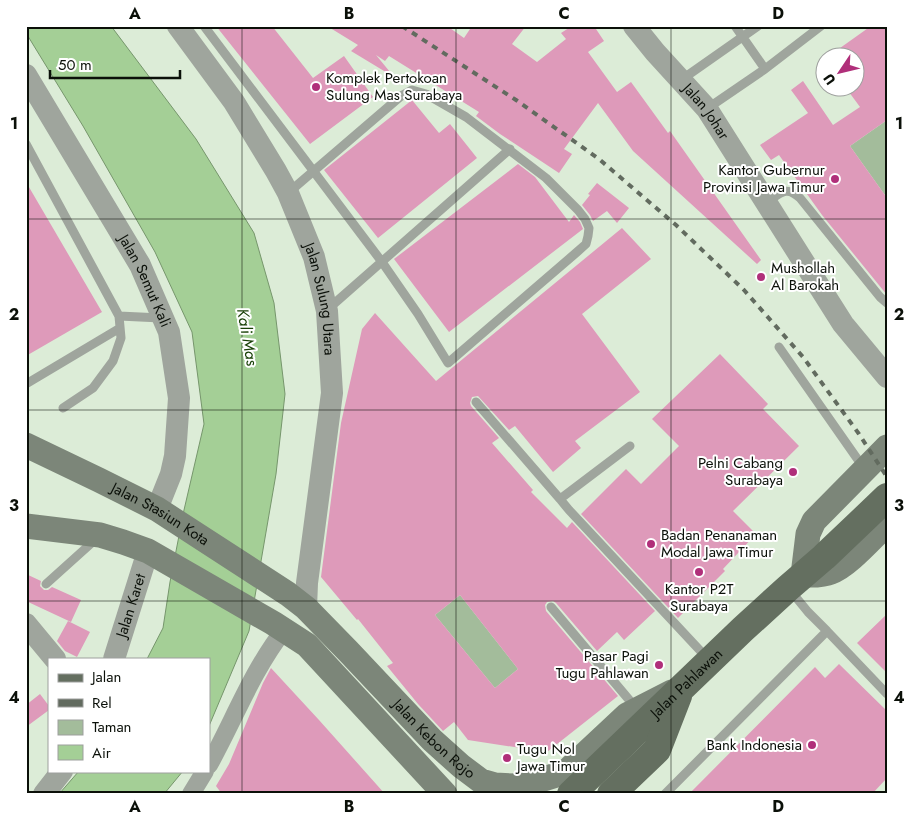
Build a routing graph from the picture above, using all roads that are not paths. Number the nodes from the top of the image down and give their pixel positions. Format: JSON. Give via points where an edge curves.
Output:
{"nodes":[{"id":1,"x":178,"y":26,"type":"edge"},
{"id":2,"x":204,"y":26,"type":"edge"},
{"id":3,"x":634,"y":26,"type":"edge"},
{"id":4,"x":735,"y":26,"type":"edge"},
{"id":5,"x":758,"y":26,"type":"edge"},
{"id":6,"x":818,"y":27,"type":"edge"},
{"id":7,"x":742,"y":37,"type":"junction"},
{"id":8,"x":765,"y":69,"type":"junction"},
{"id":9,"x":26,"y":75,"type":"edge"},
{"id":10,"x":680,"y":80,"type":"junction"},
{"id":11,"x":707,"y":109,"type":"junction"},
{"id":12,"x":26,"y":144,"type":"edge"},
{"id":13,"x":510,"y":150,"type":"junction"},
{"id":14,"x":314,"y":171,"type":"junction"},
{"id":15,"x":288,"y":193,"type":"junction"},
{"id":16,"x":766,"y":203,"type":"junction"},
{"id":17,"x":382,"y":262,"type":"junction"},
{"id":18,"x":887,"y":303,"type":"edge"},
{"id":19,"x":326,"y":311,"type":"junction"},
{"id":20,"x":119,"y":316,"type":"junction"},
{"id":21,"x":163,"y":318,"type":"junction"},
{"id":22,"x":120,"y":328,"type":"junction"},
{"id":23,"x":779,"y":347,"type":"dead end"},
{"id":24,"x":887,"y":377,"type":"edge"},
{"id":25,"x":26,"y":384,"type":"edge"},
{"id":26,"x":476,"y":402,"type":"dead end"},
{"id":27,"x":63,"y":408,"type":"dead end"},
{"id":28,"x":26,"y":445,"type":"edge"},
{"id":29,"x":630,"y":446,"type":"dead end"},
{"id":30,"x":887,"y":448,"type":"edge"},
{"id":31,"x":865,"y":470,"type":"junction"},
{"id":32,"x":887,"y":497,"type":"edge"},
{"id":33,"x":560,"y":499,"type":"junction"},
{"id":34,"x":167,"y":516,"type":"junction"},
{"id":35,"x":887,"y":524,"type":"edge"},
{"id":36,"x":26,"y":526,"type":"edge"},
{"id":37,"x":100,"y":535,"type":"junction"},
{"id":38,"x":157,"y":556,"type":"junction"},
{"id":39,"x":796,"y":582,"type":"junction"},
{"id":40,"x":46,"y":584,"type":"dead end"},
{"id":41,"x":297,"y":601,"type":"junction"},
{"id":42,"x":551,"y":606,"type":"dead end"},
{"id":43,"x":26,"y":624,"type":"edge"},
{"id":44,"x":278,"y":627,"type":"junction"},
{"id":45,"x":827,"y":631,"type":"junction"},
{"id":46,"x":54,"y":658,"type":"edge"},
{"id":47,"x":114,"y":658,"type":"edge"},
{"id":48,"x":709,"y":660,"type":"junction"},
{"id":49,"x":681,"y":688,"type":"junction"},
{"id":50,"x":887,"y":694,"type":"edge"},
{"id":51,"x":637,"y":710,"type":"junction"},
{"id":52,"x":210,"y":762,"type":"edge"},
{"id":53,"x":61,"y":772,"type":"edge"},
{"id":54,"x":204,"y":772,"type":"edge"},
{"id":55,"x":440,"y":793,"type":"edge"},
{"id":56,"x":44,"y":794,"type":"edge"},
{"id":57,"x":191,"y":794,"type":"edge"},
{"id":58,"x":571,"y":794,"type":"edge"},
{"id":59,"x":611,"y":794,"type":"edge"},
{"id":60,"x":666,"y":794,"type":"edge"}],
"edges":[{"from":1,"to":15,"type":"street","name":"Jalan Sulung Utara","via":[[234,102]]},
{"from":2,"to":14,"type":"lane"},
{"from":3,"to":10,"type":"street","name":"Jalan Johar"},
{"from":4,"to":7,"type":"lane"},
{"from":5,"to":7,"type":"lane"},
{"from":6,"to":8,"type":"lane"},
{"from":7,"to":8,"type":"lane"},
{"from":7,"to":10,"type":"lane"},
{"from":8,"to":11,"type":"lane"},
{"from":9,"to":21,"type":"street","name":"Jalan Semut Kali","via":[[140,265]]},
{"from":10,"to":11,"type":"street","name":"Jalan Johar"},
{"from":11,"to":16,"type":"street","name":"Jalan Johar"},
{"from":12,"to":20,"type":"lane"},
{"from":13,"to":14,"type":"lane","via":[[466,117],[426,94],[412,90]]},
{"from":13,"to":17,"type":"lane"},
{"from":13,"to":17,"type":"lane","via":[[546,178],[585,219],[588,236],[586,244],[577,252],[448,363]]},
{"from":14,"to":15,"type":"lane"},
{"from":14,"to":17,"type":"lane"},
{"from":15,"to":19,"type":"street","name":"Jalan Sulung Utara","via":[[314,257]]},
{"from":16,"to":18,"type":"lane","via":[[785,192],[794,193]]},
{"from":16,"to":24,"type":"street","name":"Jalan Johar","via":[[844,324]]},
{"from":17,"to":19,"type":"lane"},
{"from":19,"to":41,"type":"street","name":"Jalan Sulung Utara","via":[[332,393],[307,583]]},
{"from":20,"to":21,"type":"lane"},
{"from":20,"to":22,"type":"lane"},
{"from":21,"to":34,"type":"street","name":"Jalan Semut Kali","via":[[169,332],[179,398]]},
{"from":22,"to":25,"type":"lane"},
{"from":22,"to":27,"type":"lane","via":[[121,338],[113,361],[93,388]]},
{"from":23,"to":31,"type":"lane"},
{"from":26,"to":33,"type":"lane"},
{"from":28,"to":34,"type":"main road","name":"Jalan Stasiun Kota"},
{"from":29,"to":33,"type":"lane"},
{"from":30,"to":31,"type":"main road"},
{"from":31,"to":39,"type":"main road","via":[[814,521]]},
{"from":32,"to":39,"type":"main road","name":"Jalan Pahlawan"},
{"from":33,"to":48,"type":"lane"},
{"from":34,"to":41,"type":"main road","name":"Jalan Stasiun Kota"},
{"from":35,"to":39,"type":"main road","via":[[843,566]]},
{"from":36,"to":37,"type":"main road"},
{"from":37,"to":38,"type":"main road"},
{"from":37,"to":40,"type":"lane"},
{"from":38,"to":44,"type":"main road"},
{"from":38,"to":47,"type":"street","name":"Jalan Karet"},
{"from":39,"to":45,"type":"lane","via":[[808,612]]},
{"from":39,"to":48,"type":"main road","name":"Jalan Pahlawan"},
{"from":41,"to":51,"type":"main road","name":"Jalan Kebon Rojo","via":[[432,740],[481,781],[495,785],[524,785],[566,772],[627,715]]},
{"from":42,"to":51,"type":"lane"},
{"from":43,"to":46,"type":"street"},
{"from":44,"to":52,"type":"street"},
{"from":44,"to":55,"type":"main road","name":"Jalan Kebon Rojo","via":[[308,645],[419,764]]},
{"from":45,"to":50,"type":"lane"},
{"from":45,"to":60,"type":"lane"},
{"from":48,"to":49,"type":"main road","name":"Jalan Pahlawan"},
{"from":49,"to":51,"type":"main road","name":"Jalan Kebon Rojo"},
{"from":49,"to":58,"type":"main road","name":"Jalan Pahlawan"},
{"from":49,"to":59,"type":"main road","via":[[657,750]]},
{"from":53,"to":56,"type":"street"},
{"from":54,"to":57,"type":"street"}]}
